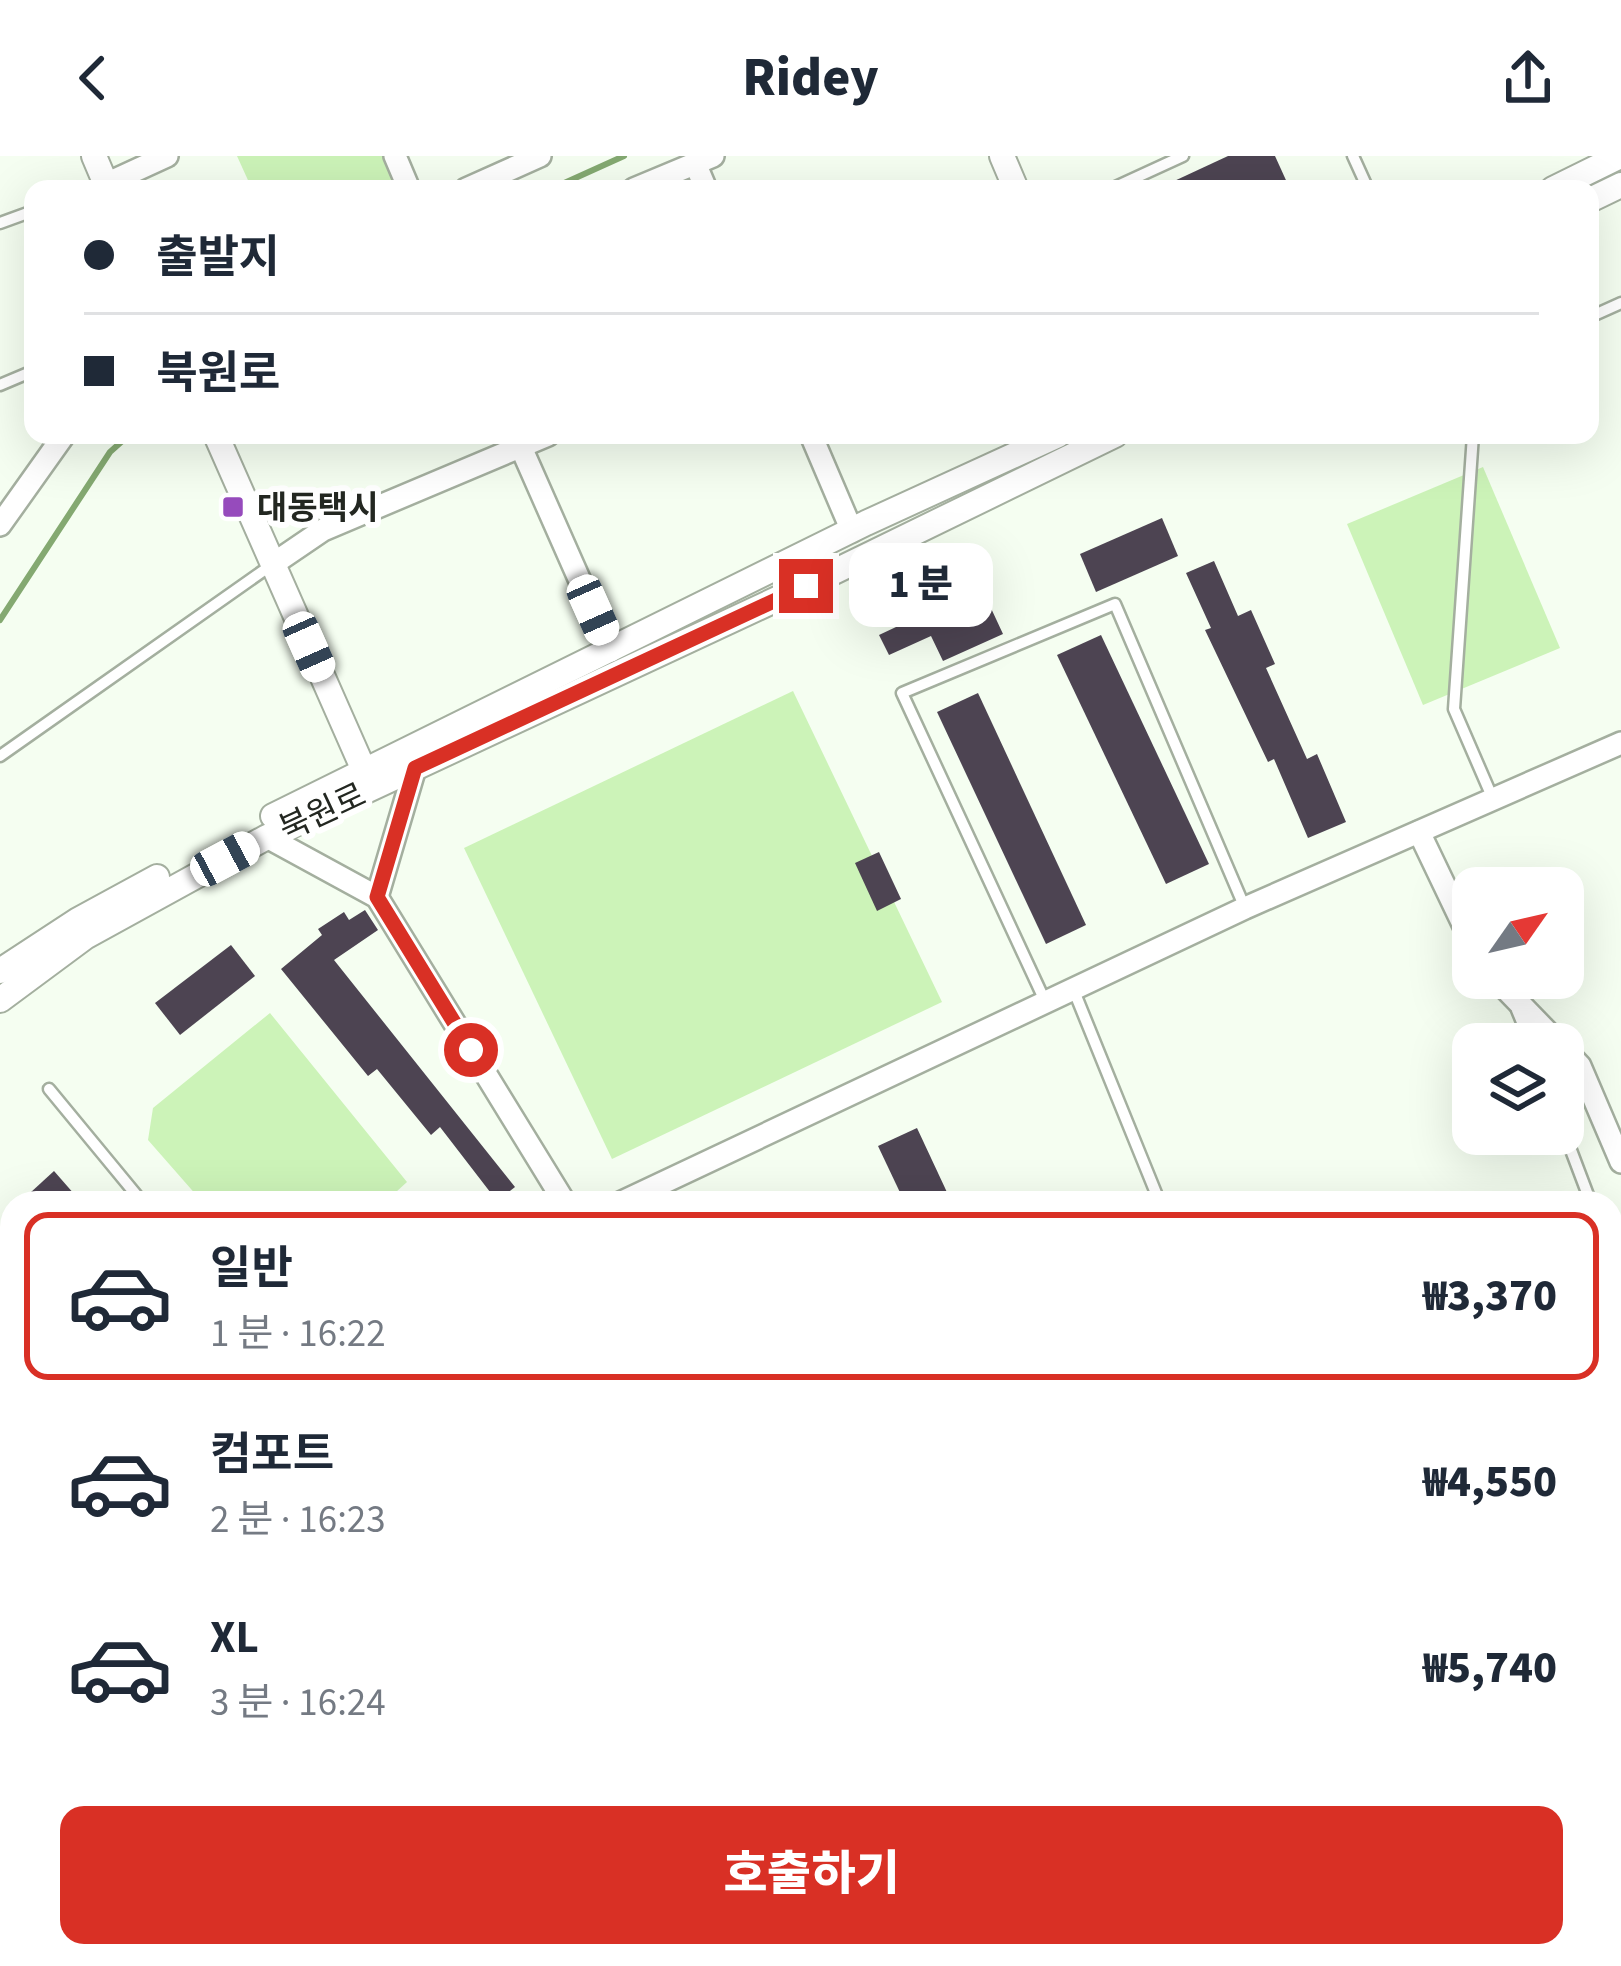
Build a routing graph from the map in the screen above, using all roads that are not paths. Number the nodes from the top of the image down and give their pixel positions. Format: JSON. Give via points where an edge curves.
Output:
{"nodes":[{"id":1,"x":167,"y":156,"type":"edge"},
{"id":2,"x":539,"y":156,"type":"edge"},
{"id":3,"x":1184,"y":156,"type":"edge"},
{"id":4,"x":1620,"y":156,"type":"edge"},
{"id":5,"x":704,"y":160,"type":"edge"},
{"id":6,"x":117,"y":180,"type":"edge"},
{"id":7,"x":486,"y":180,"type":"edge"},
{"id":8,"x":656,"y":180,"type":"edge"},
{"id":9,"x":1131,"y":180,"type":"edge"},
{"id":10,"x":1571,"y":180,"type":"edge"},
{"id":11,"x":58,"y":444,"type":"edge"},
{"id":12,"x":220,"y":444,"type":"edge"},
{"id":13,"x":512,"y":444,"type":"edge"},
{"id":14,"x":520,"y":444,"type":"edge"},
{"id":15,"x":815,"y":444,"type":"edge"},
{"id":16,"x":1039,"y":444,"type":"edge"},
{"id":17,"x":1097,"y":444,"type":"edge"},
{"id":18,"x":1472,"y":444,"type":"edge"},
{"id":19,"x":0,"y":525,"type":"edge"},
{"id":20,"x":852,"y":532,"type":"junction"},
{"id":21,"x":273,"y":564,"type":"junction"},
{"id":22,"x":611,"y":651,"type":"junction"},
{"id":23,"x":1621,"y":743,"type":"edge"},
{"id":24,"x":0,"y":756,"type":"edge"},
{"id":25,"x":415,"y":768,"type":"junction"},
{"id":26,"x":368,"y":780,"type":"junction"},
{"id":27,"x":1492,"y":800,"type":"junction"},
{"id":28,"x":1418,"y":832,"type":"junction"},
{"id":29,"x":267,"y":837,"type":"junction"},
{"id":30,"x":377,"y":897,"type":"junction"},
{"id":31,"x":1452,"y":901,"type":"edge"},
{"id":32,"x":1245,"y":908,"type":"junction"},
{"id":33,"x":0,"y":971,"type":"edge"},
{"id":34,"x":1074,"y":991,"type":"junction"},
{"id":35,"x":1516,"y":999,"type":"edge"},
{"id":36,"x":0,"y":1000,"type":"edge"},
{"id":37,"x":1046,"y":1004,"type":"junction"},
{"id":38,"x":1539,"y":1023,"type":"edge"},
{"id":39,"x":1584,"y":1075,"type":"edge"},
{"id":40,"x":49,"y":1089,"type":"dead end"},
{"id":41,"x":1573,"y":1155,"type":"edge"},
{"id":42,"x":1621,"y":1162,"type":"edge"},
{"id":43,"x":133,"y":1191,"type":"edge"},
{"id":44,"x":558,"y":1191,"type":"edge"},
{"id":45,"x":646,"y":1191,"type":"edge"},
{"id":46,"x":1155,"y":1191,"type":"edge"},
{"id":47,"x":1586,"y":1191,"type":"edge"}],
"edges":[{"from":1,"to":6,"type":"street"},
{"from":2,"to":7,"type":"street"},
{"from":3,"to":9,"type":"lane"},
{"from":4,"to":10,"type":"street"},
{"from":5,"to":8,"type":"street"},
{"from":11,"to":19,"type":"street"},
{"from":12,"to":21,"type":"street"},
{"from":13,"to":21,"type":"street","via":[[323,530]]},
{"from":14,"to":22,"type":"street"},
{"from":15,"to":20,"type":"street"},
{"from":16,"to":20,"type":"street","name":"북원로"},
{"from":17,"to":25,"type":"street","name":"북원로"},
{"from":18,"to":27,"type":"lane","via":[[1454,709]]},
{"from":20,"to":22,"type":"street","name":"북원로"},
{"from":21,"to":24,"type":"lane"},
{"from":21,"to":26,"type":"street"},
{"from":22,"to":26,"type":"street","name":"북원로"},
{"from":23,"to":27,"type":"street"},
{"from":25,"to":26,"type":"street","name":"북원로"},
{"from":25,"to":30,"type":"street"},
{"from":26,"to":29,"type":"street","name":"북원로"},
{"from":26,"to":33,"type":"street","name":"북원로","via":[[115,898]]},
{"from":27,"to":28,"type":"street"},
{"from":28,"to":31,"type":"street"},
{"from":28,"to":32,"type":"street"},
{"from":29,"to":30,"type":"street"},
{"from":29,"to":36,"type":"street","name":"북원로","via":[[85,937]]},
{"from":30,"to":44,"type":"street"},
{"from":32,"to":34,"type":"street"},
{"from":32,"to":37,"type":"lane","via":[[1115,604],[902,693]]},
{"from":34,"to":37,"type":"street"},
{"from":34,"to":46,"type":"lane"},
{"from":35,"to":38,"type":"street"},
{"from":37,"to":45,"type":"street"},
{"from":39,"to":42,"type":"street"},
{"from":40,"to":43,"type":"lane"},
{"from":41,"to":47,"type":"lane"}]}
